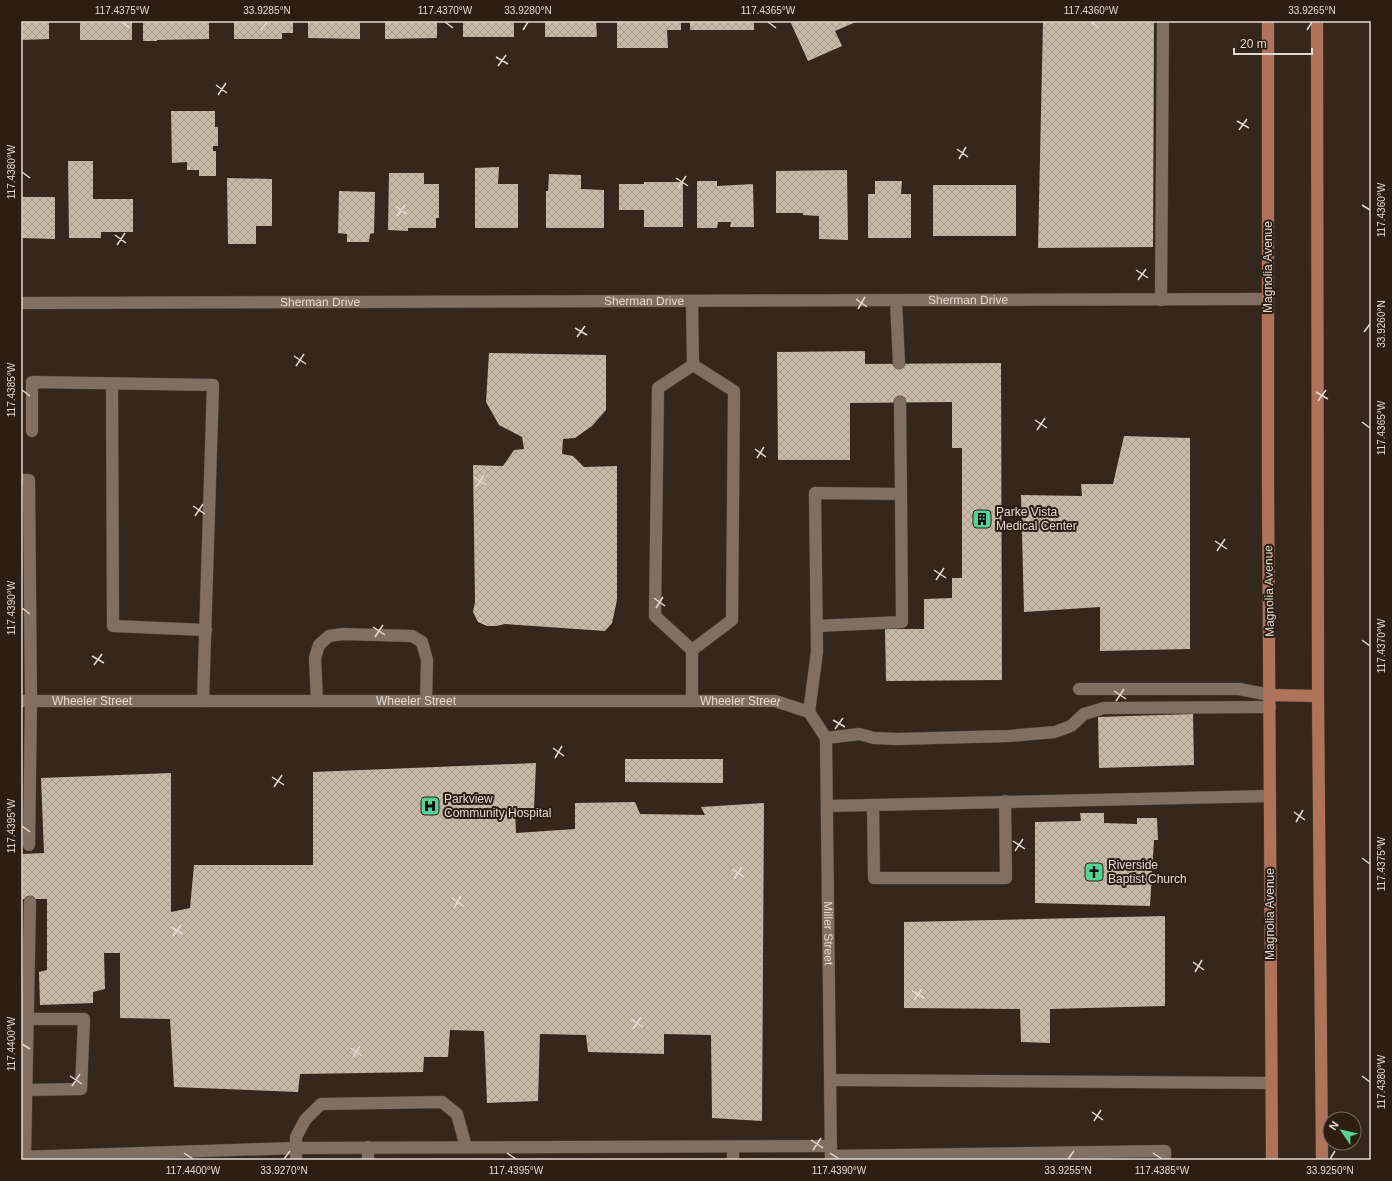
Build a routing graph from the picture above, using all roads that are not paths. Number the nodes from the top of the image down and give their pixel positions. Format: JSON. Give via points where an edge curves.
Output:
{"nodes":[{"id":1,"x":1163,"y":21,"type":"edge"},
{"id":2,"x":1268,"y":21,"type":"edge"},
{"id":3,"x":1317,"y":21,"type":"edge"},
{"id":4,"x":1268,"y":299,"type":"junction"},
{"id":5,"x":1161,"y":300,"type":"junction"},
{"id":6,"x":692,"y":301,"type":"junction"},
{"id":7,"x":896,"y":301,"type":"junction"},
{"id":8,"x":21,"y":303,"type":"edge"},
{"id":9,"x":899,"y":363,"type":"dead end"},
{"id":10,"x":693,"y":365,"type":"junction"},
{"id":11,"x":112,"y":384,"type":"junction"},
{"id":12,"x":900,"y":402,"type":"dead end"},
{"id":13,"x":32,"y":431,"type":"dead end"},
{"id":14,"x":21,"y":480,"type":"edge"},
{"id":15,"x":901,"y":494,"type":"junction"},
{"id":16,"x":817,"y":626,"type":"junction"},
{"id":17,"x":206,"y":630,"type":"junction"},
{"id":18,"x":692,"y":650,"type":"junction"},
{"id":19,"x":1079,"y":689,"type":"dead end"},
{"id":20,"x":1270,"y":695,"type":"junction"},
{"id":21,"x":1318,"y":696,"type":"junction"},
{"id":22,"x":26,"y":701,"type":"edge"},
{"id":23,"x":203,"y":701,"type":"junction"},
{"id":24,"x":316,"y":701,"type":"junction"},
{"id":25,"x":426,"y":701,"type":"junction"},
{"id":26,"x":692,"y":701,"type":"junction"},
{"id":27,"x":1270,"y":707,"type":"junction"},
{"id":28,"x":809,"y":712,"type":"junction"},
{"id":29,"x":826,"y":738,"type":"junction"},
{"id":30,"x":1270,"y":796,"type":"junction"},
{"id":31,"x":1005,"y":802,"type":"junction"},
{"id":32,"x":873,"y":805,"type":"junction"},
{"id":33,"x":827,"y":806,"type":"junction"},
{"id":34,"x":29,"y":845,"type":"dead end"},
{"id":35,"x":30,"y":902,"type":"dead end"},
{"id":36,"x":28,"y":1019,"type":"junction"},
{"id":37,"x":831,"y":1080,"type":"junction"},
{"id":38,"x":1272,"y":1083,"type":"junction"},
{"id":39,"x":26,"y":1090,"type":"junction"},
{"id":40,"x":368,"y":1147,"type":"junction"},
{"id":41,"x":466,"y":1147,"type":"junction"},
{"id":42,"x":732,"y":1147,"type":"junction"},
{"id":43,"x":296,"y":1148,"type":"junction"},
{"id":44,"x":831,"y":1154,"type":"edge"},
{"id":45,"x":202,"y":1155,"type":"edge"},
{"id":46,"x":23,"y":1157,"type":"edge"},
{"id":47,"x":905,"y":1158,"type":"edge"},
{"id":48,"x":296,"y":1160,"type":"edge"},
{"id":49,"x":368,"y":1160,"type":"edge"},
{"id":50,"x":733,"y":1160,"type":"edge"},
{"id":51,"x":1165,"y":1160,"type":"edge"},
{"id":52,"x":1272,"y":1160,"type":"edge"},
{"id":53,"x":1322,"y":1160,"type":"edge"}],
"edges":[{"from":1,"to":5,"type":"street"},
{"from":2,"to":4,"type":"main road","name":"Magnolia Avenue"},
{"from":3,"to":21,"type":"main road"},
{"from":4,"to":5,"type":"street","name":"Sherman Drive"},
{"from":4,"to":20,"type":"main road","name":"Magnolia Avenue"},
{"from":5,"to":7,"type":"street","name":"Sherman Drive"},
{"from":6,"to":7,"type":"street","name":"Sherman Drive"},
{"from":6,"to":8,"type":"street","name":"Sherman Drive"},
{"from":6,"to":10,"type":"street"},
{"from":7,"to":9,"type":"street"},
{"from":10,"to":18,"type":"street","via":[[658,388],[655,616]]},
{"from":10,"to":18,"type":"street","via":[[734,391],[732,620]]},
{"from":11,"to":13,"type":"street","via":[[32,382]]},
{"from":11,"to":17,"type":"street","via":[[113,626]]},
{"from":11,"to":17,"type":"street","via":[[213,385]]},
{"from":12,"to":15,"type":"street"},
{"from":14,"to":22,"type":"street","via":[[29,480]]},
{"from":15,"to":16,"type":"street","via":[[902,622]]},
{"from":15,"to":16,"type":"street","via":[[815,493]]},
{"from":16,"to":28,"type":"street","via":[[817,652]]},
{"from":17,"to":23,"type":"street"},
{"from":18,"to":26,"type":"street"},
{"from":19,"to":20,"type":"street","via":[[1239,689]]},
{"from":20,"to":21,"type":"main road"},
{"from":20,"to":27,"type":"main road","name":"Magnolia Avenue"},
{"from":21,"to":53,"type":"main road"},
{"from":22,"to":23,"type":"street","name":"Wheeler Street"},
{"from":22,"to":34,"type":"street"},
{"from":23,"to":24,"type":"street","name":"Wheeler Street"},
{"from":24,"to":25,"type":"street","name":"Wheeler Street"},
{"from":24,"to":25,"type":"street","via":[[315,658],[319,645],[329,636],[343,634],[412,636],[422,642],[427,660]]},
{"from":25,"to":26,"type":"street","name":"Wheeler Street"},
{"from":26,"to":28,"type":"street","name":"Wheeler Street","via":[[775,701]]},
{"from":27,"to":29,"type":"street","via":[[1104,708],[1084,714],[1071,726],[1056,732],[1009,736],[897,739],[874,738],[859,734]]},
{"from":27,"to":30,"type":"main road","name":"Magnolia Avenue"},
{"from":28,"to":29,"type":"street"},
{"from":29,"to":33,"type":"street","name":"Miller Street"},
{"from":30,"to":31,"type":"street"},
{"from":30,"to":38,"type":"main road","name":"Magnolia Avenue"},
{"from":31,"to":32,"type":"street"},
{"from":31,"to":32,"type":"street","via":[[1006,878],[874,878]]},
{"from":32,"to":33,"type":"street"},
{"from":33,"to":37,"type":"street","name":"Miller Street"},
{"from":35,"to":36,"type":"street"},
{"from":36,"to":39,"type":"street"},
{"from":36,"to":39,"type":"street","via":[[84,1019],[81,1089]]},
{"from":37,"to":38,"type":"street"},
{"from":37,"to":44,"type":"street","name":"Miller Street"},
{"from":38,"to":52,"type":"main road","name":"Magnolia Avenue"},
{"from":39,"to":46,"type":"street"},
{"from":40,"to":41,"type":"street"},
{"from":40,"to":43,"type":"street"},
{"from":40,"to":49,"type":"street"},
{"from":41,"to":42,"type":"street"},
{"from":41,"to":43,"type":"street","via":[[457,1114],[442,1102],[321,1104],[305,1120],[296,1137]]},
{"from":42,"to":44,"type":"street"},
{"from":42,"to":50,"type":"street"},
{"from":43,"to":45,"type":"street"},
{"from":43,"to":48,"type":"street"},
{"from":44,"to":47,"type":"street"},
{"from":45,"to":46,"type":"street"},
{"from":47,"to":51,"type":"street","via":[[1165,1151]]}]}
